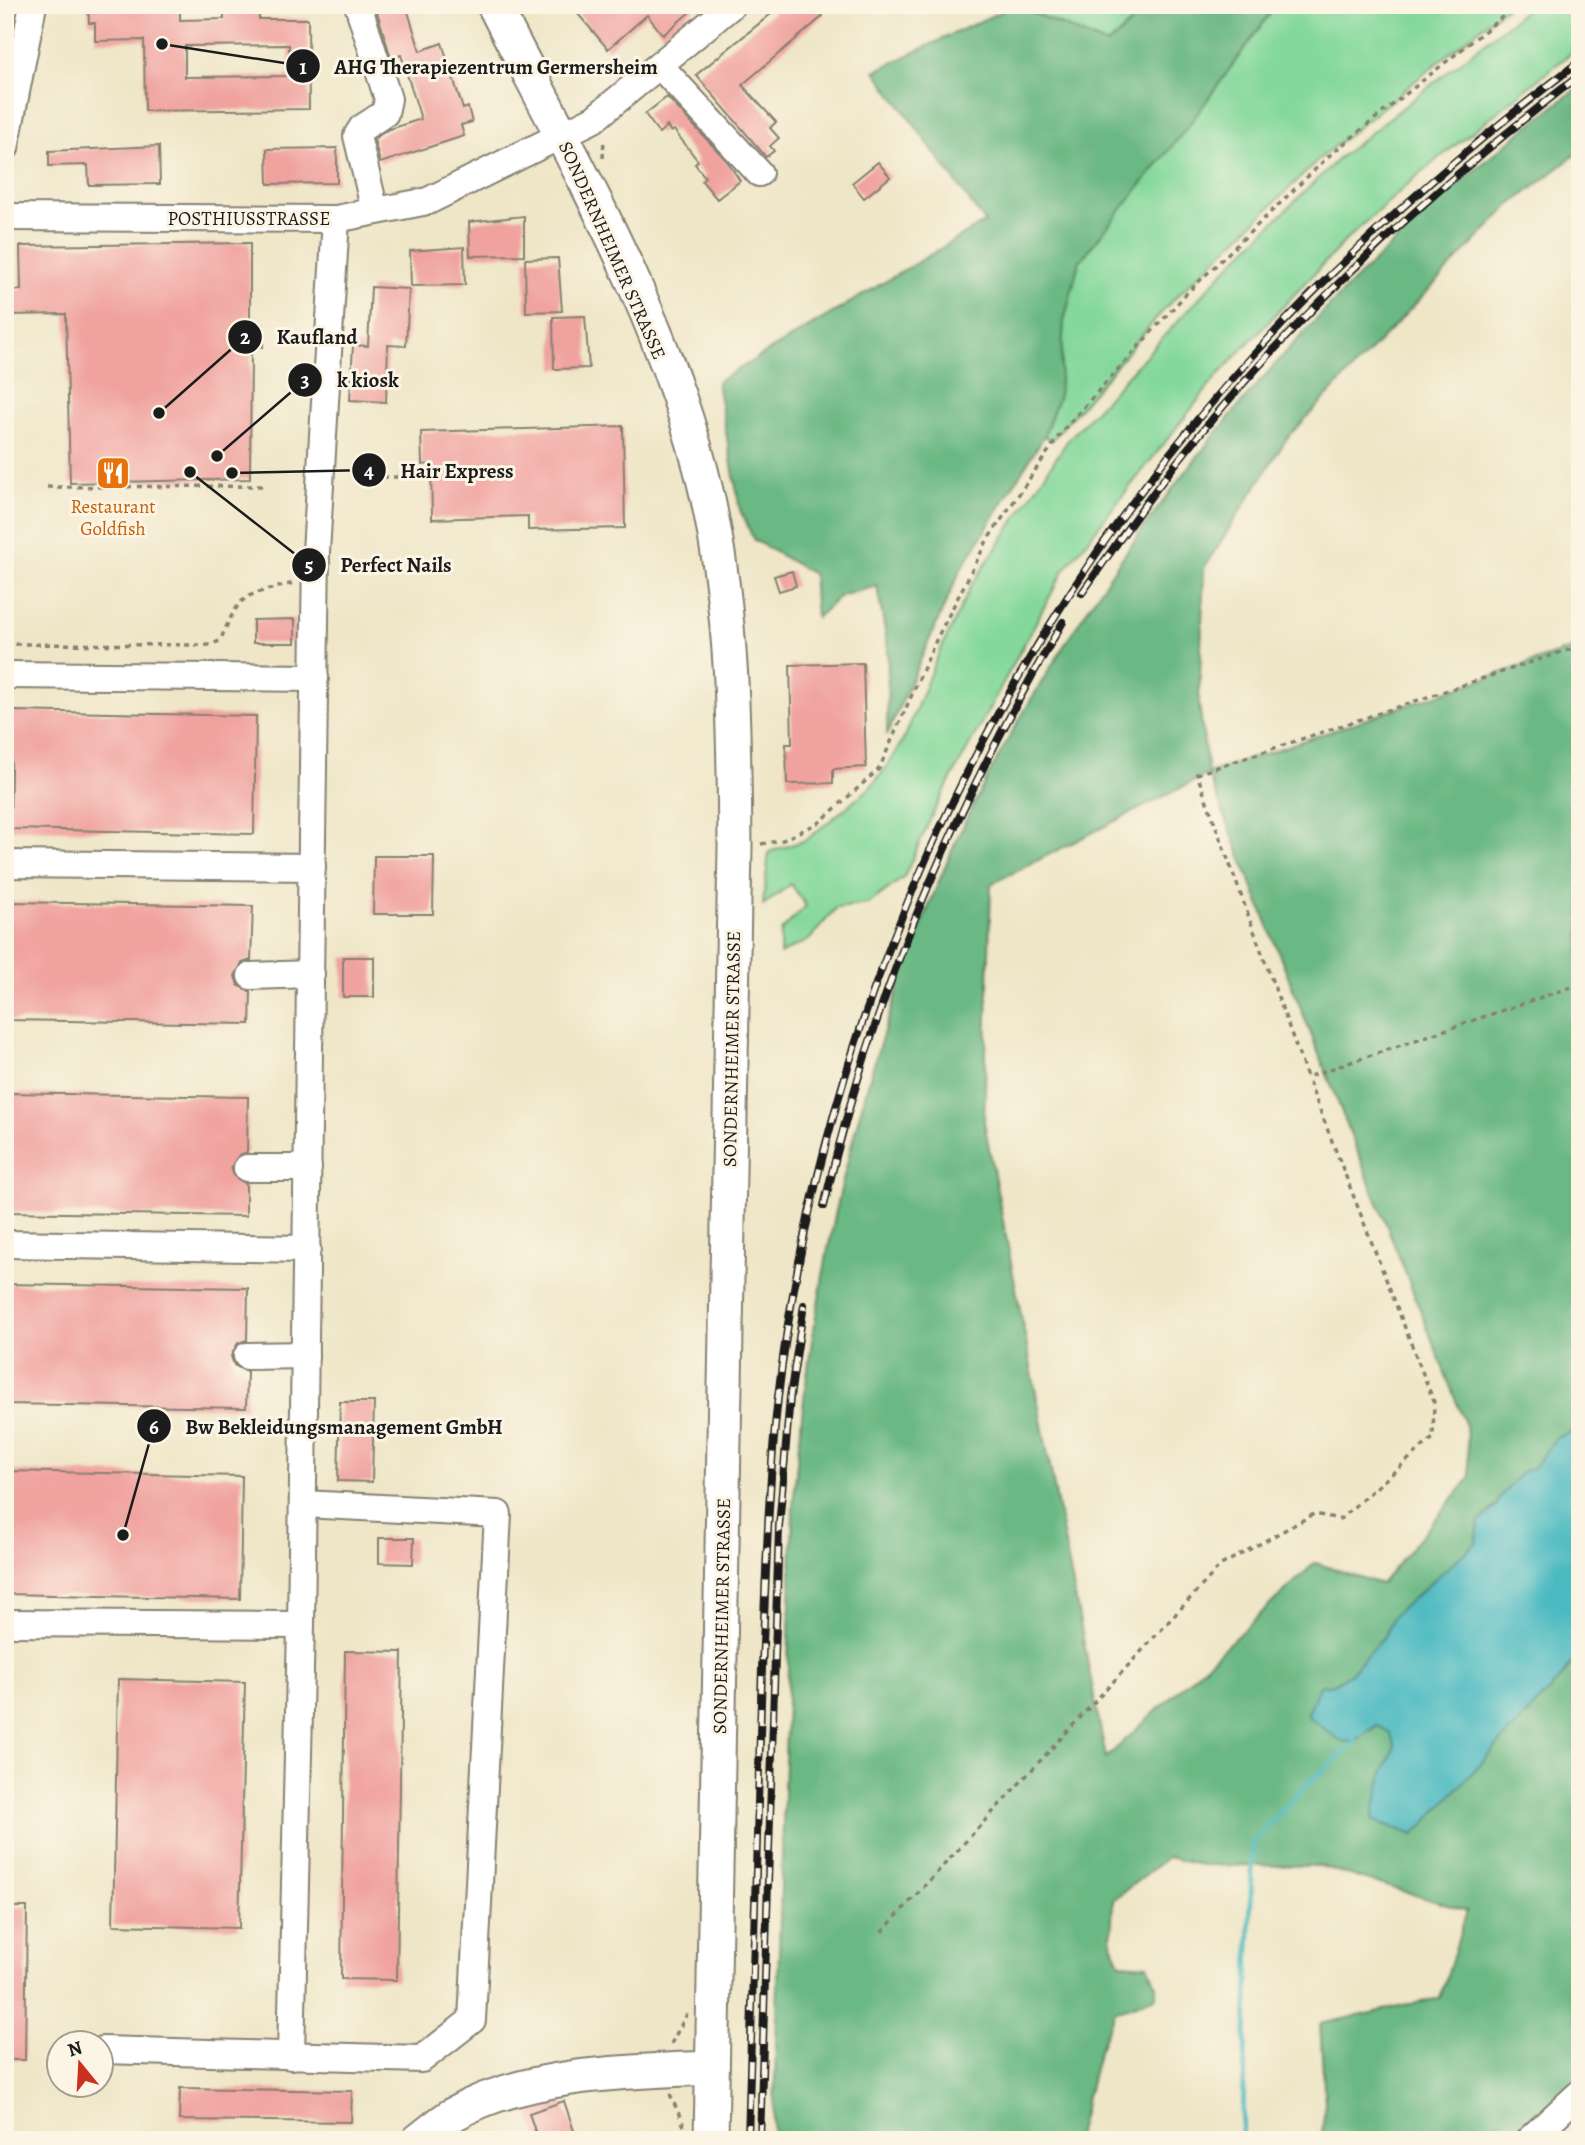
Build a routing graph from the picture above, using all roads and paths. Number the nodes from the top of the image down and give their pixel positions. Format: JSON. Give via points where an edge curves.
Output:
{"nodes":[{"id":1,"x":358,"y":5,"type":"edge"},
{"id":2,"x":494,"y":5,"type":"edge"},
{"id":3,"x":732,"y":5,"type":"edge"},
{"id":4,"x":1517,"y":5,"type":"edge"},
{"id":5,"x":19,"y":30,"type":"edge"},
{"id":6,"x":661,"y":67,"type":"junction"},
{"id":7,"x":561,"y":136,"type":"junction"},
{"id":8,"x":5,"y":148,"type":"edge"},
{"id":9,"x":759,"y":173,"type":"dead end"},
{"id":10,"x":374,"y":211,"type":"junction"},
{"id":11,"x":5,"y":217,"type":"edge"},
{"id":12,"x":336,"y":219,"type":"junction"},
{"id":13,"x":353,"y":477,"type":"dead end"},
{"id":14,"x":403,"y":477,"type":"dead end"},
{"id":15,"x":265,"y":486,"type":"dead end"},
{"id":16,"x":47,"y":487,"type":"dead end"},
{"id":17,"x":317,"y":578,"type":"junction"},
{"id":18,"x":5,"y":644,"type":"edge"},
{"id":19,"x":1580,"y":646,"type":"edge"},
{"id":20,"x":5,"y":675,"type":"edge"},
{"id":21,"x":315,"y":678,"type":"junction"},
{"id":22,"x":754,"y":845,"type":"dead end"},
{"id":23,"x":5,"y":864,"type":"edge"},
{"id":24,"x":312,"y":867,"type":"junction"},
{"id":25,"x":311,"y":974,"type":"junction"},
{"id":26,"x":251,"y":976,"type":"dead end"},
{"id":27,"x":1580,"y":984,"type":"edge"},
{"id":28,"x":1307,"y":1077,"type":"junction"},
{"id":29,"x":247,"y":1168,"type":"dead end"},
{"id":30,"x":308,"y":1168,"type":"junction"},
{"id":31,"x":5,"y":1244,"type":"edge"},
{"id":32,"x":307,"y":1249,"type":"junction"},
{"id":33,"x":305,"y":1355,"type":"junction"},
{"id":34,"x":247,"y":1356,"type":"dead end"},
{"id":35,"x":303,"y":1504,"type":"junction"},
{"id":36,"x":5,"y":1623,"type":"edge"},
{"id":37,"x":301,"y":1625,"type":"junction"},
{"id":38,"x":882,"y":1932,"type":"dead end"},
{"id":39,"x":692,"y":2003,"type":"dead end"},
{"id":40,"x":116,"y":2050,"type":"edge"},
{"id":41,"x":291,"y":2056,"type":"junction"},
{"id":42,"x":712,"y":2068,"type":"junction"},
{"id":43,"x":669,"y":2070,"type":"junction"},
{"id":44,"x":1580,"y":2093,"type":"edge"},
{"id":45,"x":419,"y":2140,"type":"edge"},
{"id":46,"x":690,"y":2140,"type":"edge"},
{"id":47,"x":711,"y":2140,"type":"edge"},
{"id":48,"x":1529,"y":2140,"type":"edge"}],
"edges":[{"from":1,"to":10,"type":"street","via":[[388,99],[385,113],[357,136]]},
{"from":2,"to":7,"type":"main road","name":"SONDERNHEIMER STRASSE"},
{"from":3,"to":6,"type":"street","name":"POSTHIUSSTRASSE"},
{"from":4,"to":22,"type":"path","via":[[1331,155],[1177,304],[1063,430],[988,539],[937,638],[879,769],[820,822],[783,840]]},
{"from":5,"to":8,"type":"street"},
{"from":6,"to":7,"type":"street","name":"POSTHIUSSTRASSE","via":[[594,119]]},
{"from":6,"to":9,"type":"street"},
{"from":7,"to":10,"type":"street","name":"POSTHIUSSTRASSE","via":[[428,201]]},
{"from":7,"to":42,"type":"main road","name":"SONDERNHEIMER STRASSE","via":[[648,320],[687,425],[707,494],[728,618],[734,688],[735,847]]},
{"from":10,"to":12,"type":"street","name":"POSTHIUSSTRASSE"},
{"from":11,"to":12,"type":"street","name":"POSTHIUSSTRASSE"},
{"from":12,"to":17,"type":"street"},
{"from":13,"to":14,"type":"path"},
{"from":15,"to":16,"type":"path"},
{"from":17,"to":18,"type":"path","via":[[250,595],[237,603],[220,641],[209,645]]},
{"from":17,"to":21,"type":"street"},
{"from":19,"to":28,"type":"path","via":[[1197,774]]},
{"from":20,"to":21,"type":"street"},
{"from":21,"to":24,"type":"street"},
{"from":23,"to":24,"type":"street"},
{"from":24,"to":25,"type":"street"},
{"from":25,"to":26,"type":"street"},
{"from":25,"to":30,"type":"street"},
{"from":27,"to":28,"type":"path"},
{"from":28,"to":38,"type":"path","via":[[1434,1402],[1433,1438],[1340,1519],[1314,1514],[1221,1565]]},
{"from":29,"to":30,"type":"street"},
{"from":30,"to":32,"type":"street"},
{"from":31,"to":32,"type":"street"},
{"from":32,"to":33,"type":"street"},
{"from":33,"to":34,"type":"street"},
{"from":33,"to":35,"type":"street"},
{"from":35,"to":37,"type":"street"},
{"from":35,"to":41,"type":"street","via":[[498,1514],[472,2020],[422,2059]]},
{"from":36,"to":37,"type":"street"},
{"from":37,"to":41,"type":"street"},
{"from":39,"to":43,"type":"path","via":[[671,2043]]},
{"from":40,"to":41,"type":"street"},
{"from":42,"to":43,"type":"main road"},
{"from":42,"to":47,"type":"main road","name":"SONDERNHEIMER STRASSE"},
{"from":43,"to":45,"type":"main road","via":[[567,2080],[511,2091],[454,2114]]},
{"from":43,"to":46,"type":"path","via":[[669,2093]]},
{"from":44,"to":48,"type":"street"}]}
